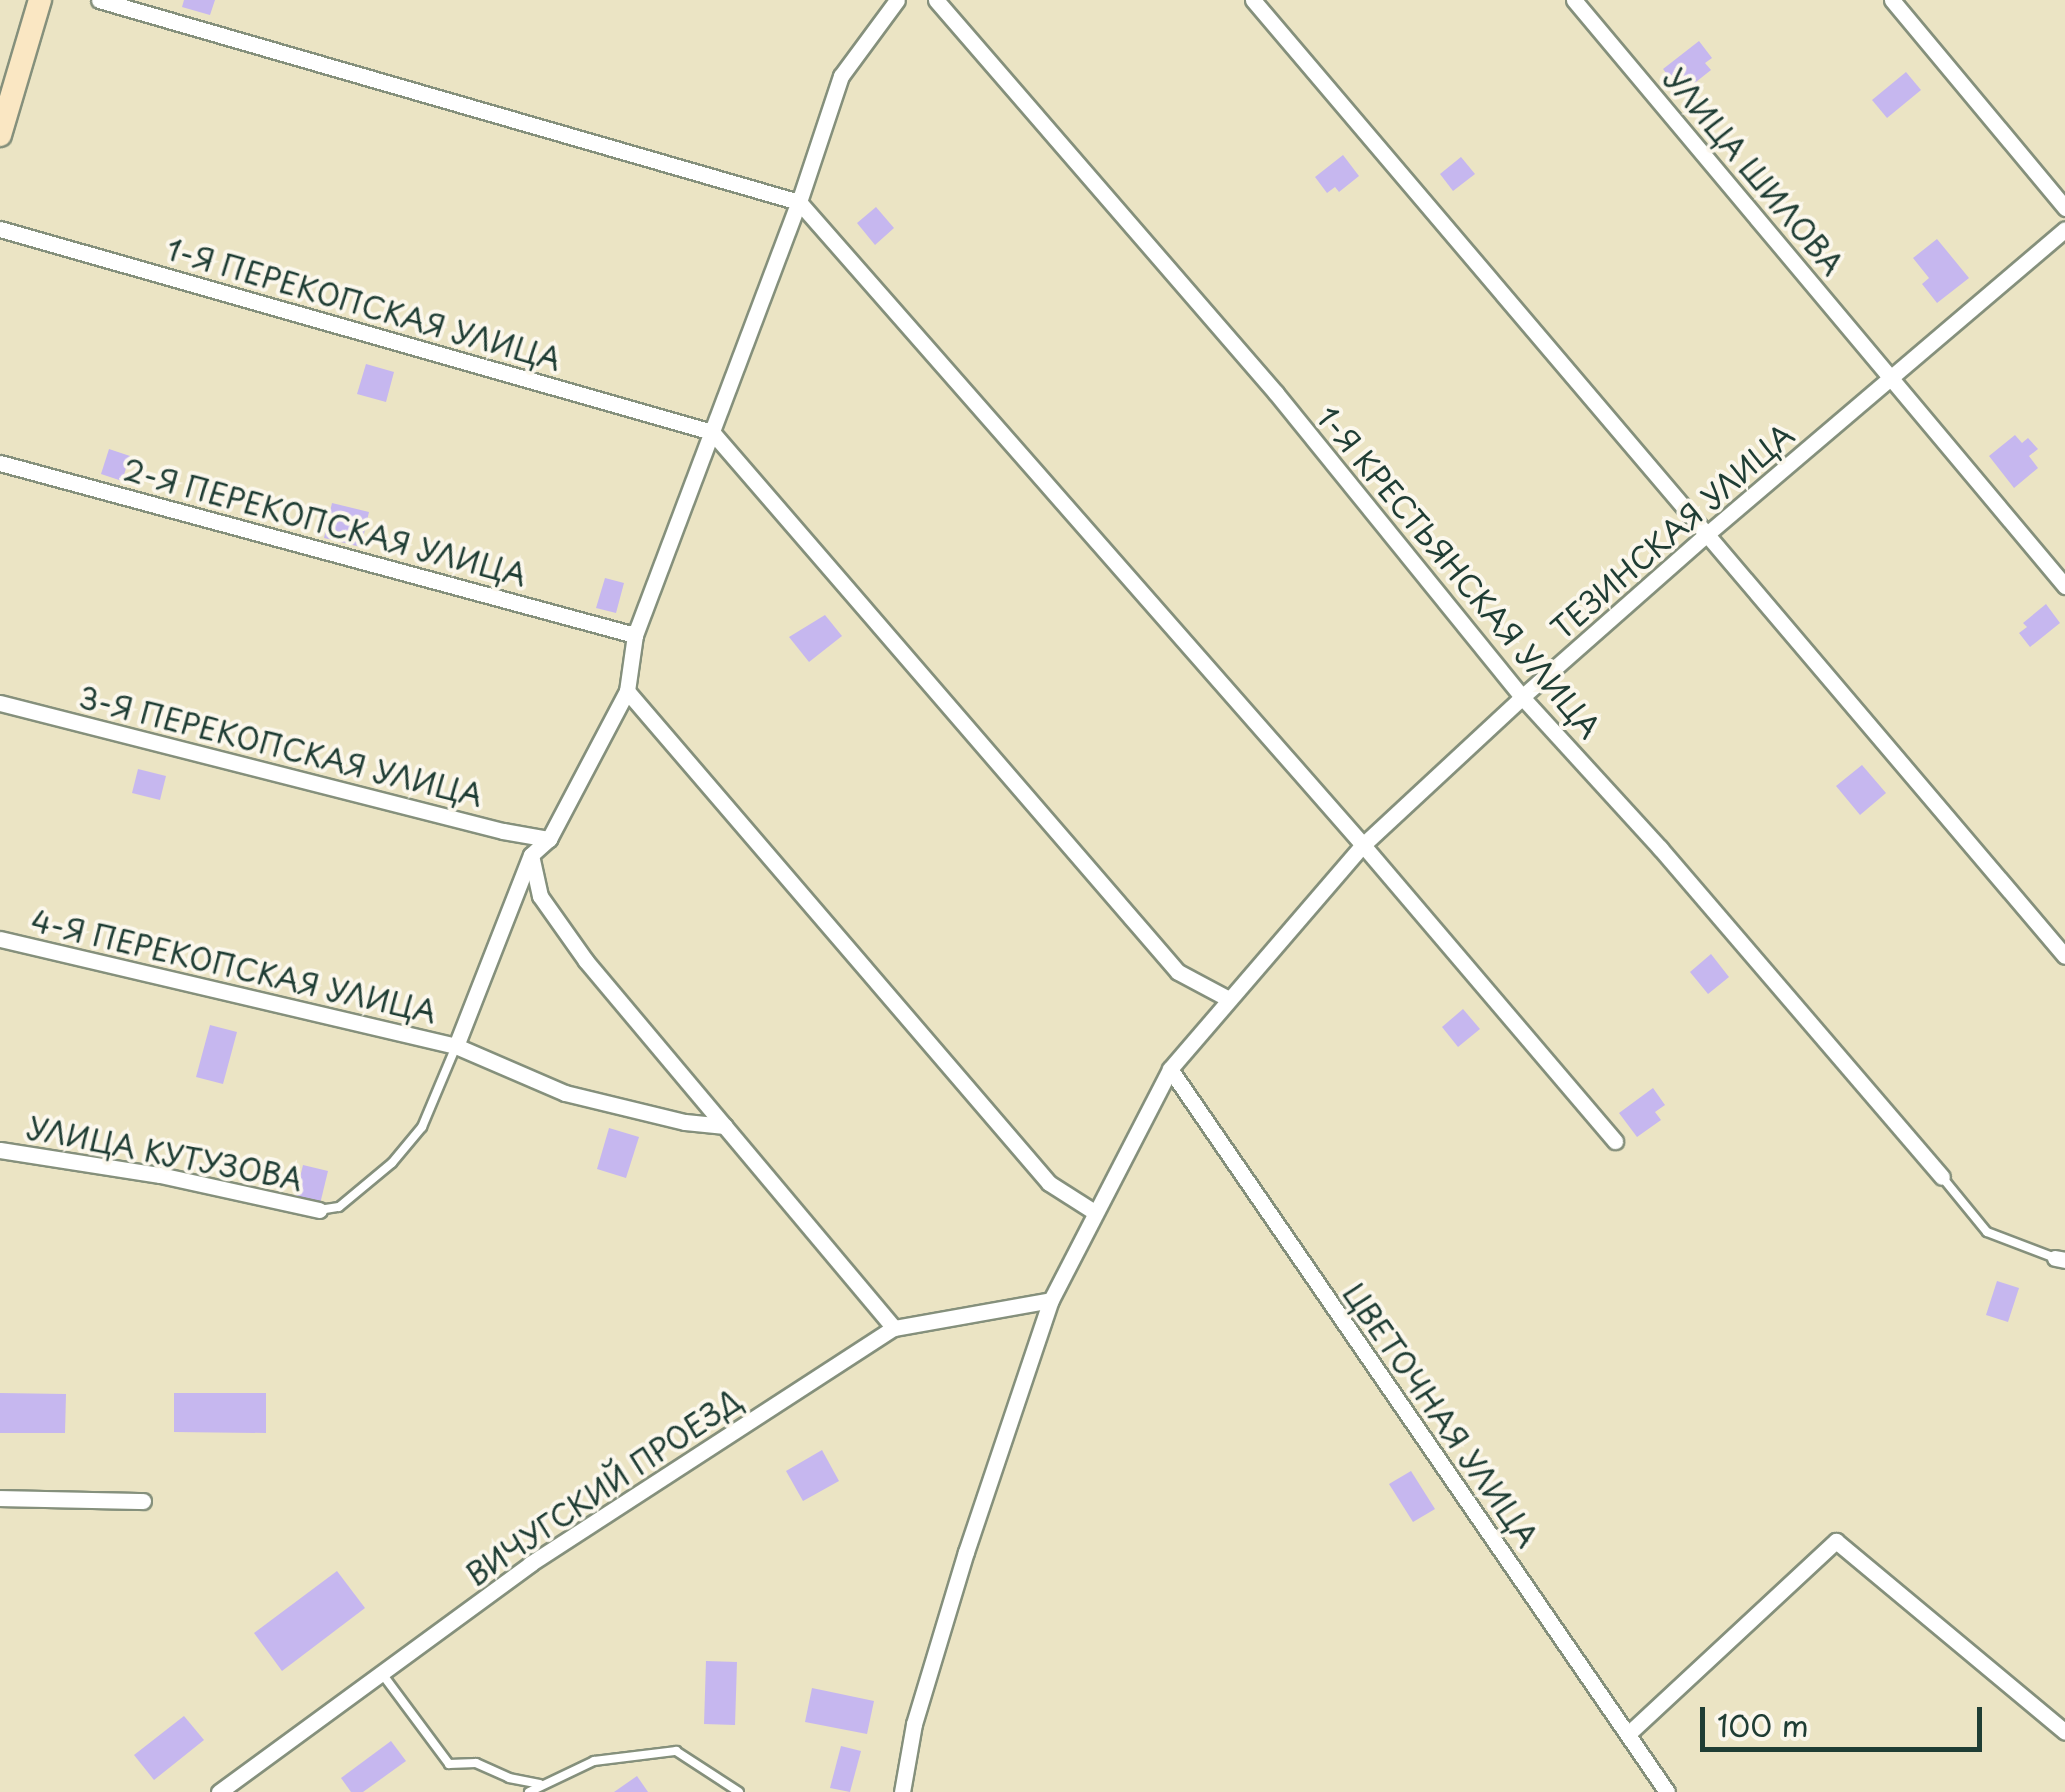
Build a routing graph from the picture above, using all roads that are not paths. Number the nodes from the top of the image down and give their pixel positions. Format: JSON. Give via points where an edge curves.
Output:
{"nodes":[{"id":1,"x":40,"y":0,"type":"edge"},
{"id":2,"x":99,"y":0,"type":"edge"},
{"id":3,"x":897,"y":0,"type":"edge"},
{"id":4,"x":936,"y":0,"type":"edge"},
{"id":5,"x":1253,"y":0,"type":"edge"},
{"id":6,"x":1574,"y":0,"type":"edge"},
{"id":7,"x":1892,"y":0,"type":"edge"},
{"id":8,"x":0,"y":134,"type":"edge"},
{"id":9,"x":799,"y":202,"type":"junction"},
{"id":10,"x":2065,"y":208,"type":"edge"},
{"id":11,"x":0,"y":229,"type":"edge"},
{"id":12,"x":2065,"y":229,"type":"edge"},
{"id":13,"x":1892,"y":378,"type":"junction"},
{"id":14,"x":712,"y":432,"type":"junction"},
{"id":15,"x":0,"y":462,"type":"edge"},
{"id":16,"x":1707,"y":534,"type":"junction"},
{"id":17,"x":2065,"y":586,"type":"edge"},
{"id":18,"x":635,"y":635,"type":"junction"},
{"id":19,"x":627,"y":690,"type":"junction"},
{"id":20,"x":1522,"y":697,"type":"junction"},
{"id":21,"x":0,"y":703,"type":"edge"},
{"id":22,"x":549,"y":838,"type":"junction"},
{"id":23,"x":1363,"y":845,"type":"junction"},
{"id":24,"x":531,"y":855,"type":"junction"},
{"id":25,"x":0,"y":939,"type":"edge"},
{"id":26,"x":2065,"y":956,"type":"edge"},
{"id":27,"x":1227,"y":998,"type":"junction"},
{"id":28,"x":456,"y":1046,"type":"junction"},
{"id":29,"x":1170,"y":1069,"type":"junction"},
{"id":30,"x":725,"y":1126,"type":"junction"},
{"id":31,"x":1616,"y":1142,"type":"dead end"},
{"id":32,"x":0,"y":1150,"type":"edge"},
{"id":33,"x":1942,"y":1177,"type":"joint"},
{"id":34,"x":319,"y":1210,"type":"joint"},
{"id":35,"x":1093,"y":1211,"type":"junction"},
{"id":36,"x":2060,"y":1259,"type":"edge"},
{"id":37,"x":1051,"y":1300,"type":"junction"},
{"id":38,"x":894,"y":1328,"type":"junction"},
{"id":39,"x":0,"y":1498,"type":"edge"},
{"id":40,"x":143,"y":1501,"type":"dead end"},
{"id":41,"x":383,"y":1675,"type":"junction"},
{"id":42,"x":2065,"y":1732,"type":"edge"},
{"id":43,"x":1628,"y":1734,"type":"junction"},
{"id":44,"x":539,"y":1784,"type":"junction"},
{"id":45,"x":220,"y":1792,"type":"edge"},
{"id":46,"x":529,"y":1792,"type":"edge"},
{"id":47,"x":739,"y":1792,"type":"edge"},
{"id":48,"x":902,"y":1792,"type":"edge"},
{"id":49,"x":1667,"y":1792,"type":"edge"}],
"edges":[{"from":1,"to":8,"type":"street"},
{"from":2,"to":9,"type":"street"},
{"from":3,"to":9,"type":"street","via":[[841,76]]},
{"from":4,"to":20,"type":"street","name":"1-Я КРЕСТЬЯНСКАЯ УЛИЦА","via":[[1276,393]]},
{"from":5,"to":16,"type":"street"},
{"from":6,"to":13,"type":"street","name":"УЛИЦА ШИЛОВА"},
{"from":7,"to":10,"type":"street"},
{"from":9,"to":14,"type":"street"},
{"from":9,"to":23,"type":"street"},
{"from":11,"to":14,"type":"street","name":"1-Я ПЕРЕКОПСКАЯ УЛИЦА"},
{"from":12,"to":13,"type":"street","name":"ТЕЗИНСКАЯ УЛИЦА"},
{"from":13,"to":16,"type":"street","name":"ТЕЗИНСКАЯ УЛИЦА"},
{"from":13,"to":17,"type":"street","name":"УЛИЦА ШИЛОВА"},
{"from":14,"to":18,"type":"street"},
{"from":14,"to":27,"type":"street","via":[[1178,972]]},
{"from":15,"to":18,"type":"street","name":"2-Я ПЕРЕКОПСКАЯ УЛИЦА"},
{"from":16,"to":20,"type":"street","name":"ТЕЗИНСКАЯ УЛИЦА"},
{"from":16,"to":26,"type":"street"},
{"from":18,"to":19,"type":"street"},
{"from":19,"to":22,"type":"street"},
{"from":19,"to":35,"type":"street","via":[[1049,1183]]},
{"from":20,"to":23,"type":"street","name":"ТЕЗИНСКАЯ УЛИЦА"},
{"from":20,"to":33,"type":"street","name":"1-Я КРЕСТЬЯНСКАЯ УЛИЦА"},
{"from":21,"to":22,"type":"street","name":"3-Я ПЕРЕКОПСКАЯ УЛИЦА"},
{"from":22,"to":24,"type":"street"},
{"from":23,"to":27,"type":"street","name":"ТЕЗИНСКАЯ УЛИЦА"},
{"from":23,"to":31,"type":"street"},
{"from":24,"to":28,"type":"street"},
{"from":24,"to":30,"type":"street","via":[[540,896],[586,961]]},
{"from":25,"to":28,"type":"street","name":"4-Я ПЕРЕКОПСКАЯ УЛИЦА"},
{"from":27,"to":29,"type":"street","name":"ТЕЗИНСКАЯ УЛИЦА"},
{"from":28,"to":30,"type":"street","name":"4-Я ПЕРЕКОПСКАЯ УЛИЦА","via":[[564,1093]]},
{"from":28,"to":34,"type":"lane","via":[[422,1128],[339,1207]]},
{"from":29,"to":35,"type":"street","name":"ТЕЗИНСКАЯ УЛИЦА"},
{"from":29,"to":43,"type":"street","name":"ЦВЕТОЧНАЯ УЛИЦА"},
{"from":30,"to":38,"type":"street"},
{"from":32,"to":34,"type":"street","name":"УЛИЦА КУТУЗОВА","via":[[160,1175]]},
{"from":33,"to":36,"type":"lane","via":[[1987,1232]]},
{"from":35,"to":37,"type":"street","name":"ТЕЗИНСКАЯ УЛИЦА"},
{"from":37,"to":38,"type":"street","name":"ВИЧУГСКИЙ ПРОЕЗД"},
{"from":37,"to":48,"type":"street","name":"ТЕЗИНСКАЯ УЛИЦА","via":[[966,1552],[914,1724]]},
{"from":38,"to":41,"type":"street","name":"ВИЧУГСКИЙ ПРОЕЗД","via":[[530,1564]]},
{"from":39,"to":40,"type":"street"},
{"from":41,"to":44,"type":"lane","via":[[449,1764],[476,1763]]},
{"from":41,"to":45,"type":"street","name":"ВИЧУГСКИЙ ПРОЕЗД"},
{"from":42,"to":43,"type":"street","via":[[1836,1541]]},
{"from":43,"to":49,"type":"street","name":"ЦВЕТОЧНАЯ УЛИЦА"},
{"from":44,"to":46,"type":"lane"},
{"from":44,"to":47,"type":"lane","via":[[594,1761],[676,1750]]}]}
